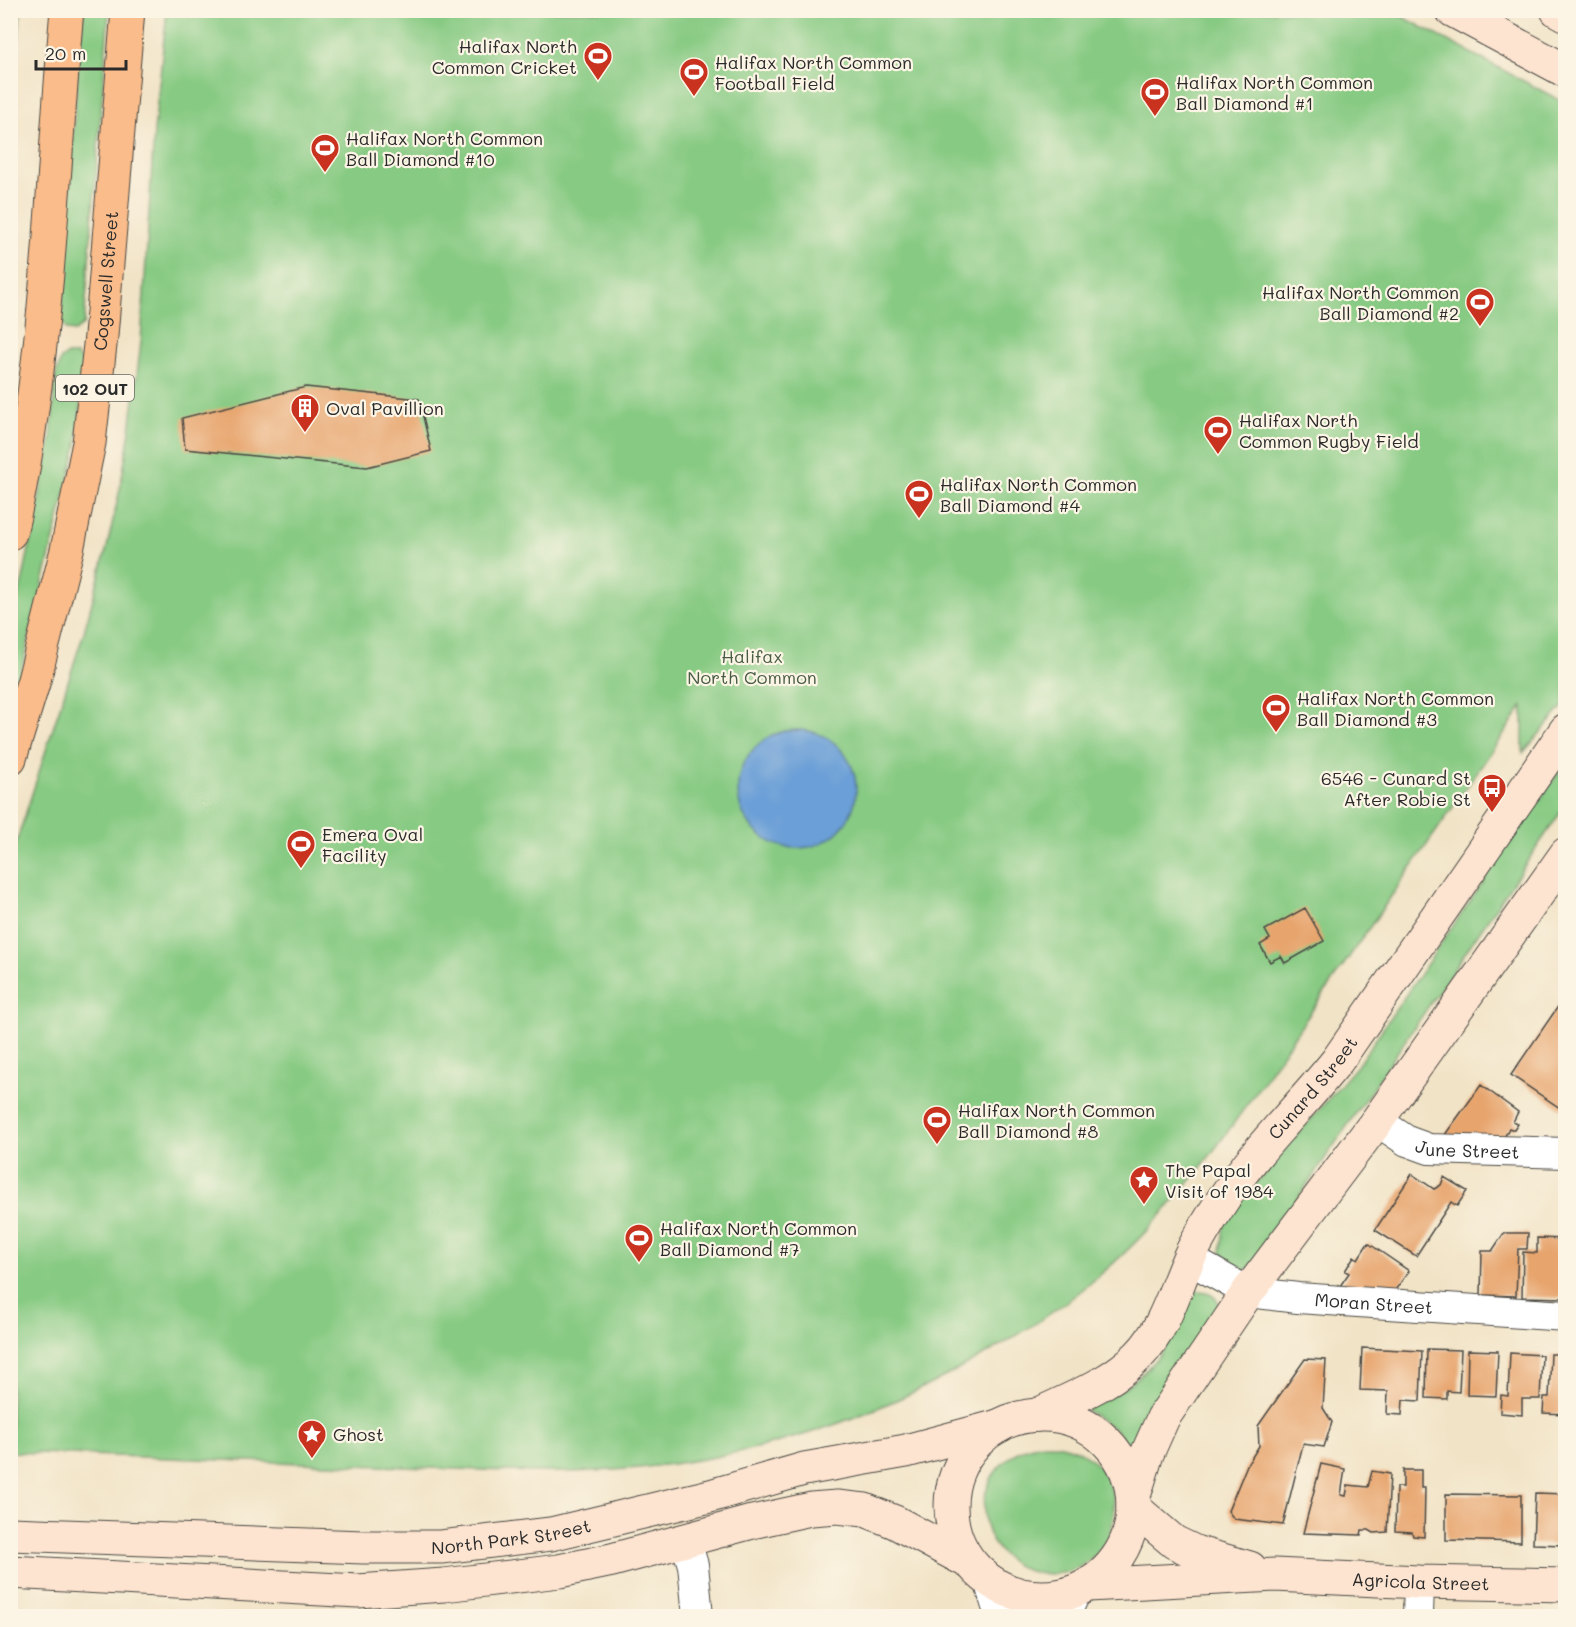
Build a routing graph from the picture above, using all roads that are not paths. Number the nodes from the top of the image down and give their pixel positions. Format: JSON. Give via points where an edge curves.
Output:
{"nodes":[{"id":1,"x":67,"y":10,"type":"edge"},
{"id":2,"x":128,"y":10,"type":"edge"},
{"id":3,"x":1452,"y":10,"type":"edge"},
{"id":4,"x":1557,"y":10,"type":"edge"},
{"id":5,"x":1566,"y":15,"type":"edge"},
{"id":6,"x":1566,"y":71,"type":"edge"},
{"id":7,"x":10,"y":533,"type":"edge"},
{"id":8,"x":1566,"y":730,"type":"edge"},
{"id":9,"x":10,"y":758,"type":"edge"},
{"id":10,"x":1566,"y":854,"type":"edge"},
{"id":11,"x":1377,"y":1121,"type":"junction"},
{"id":12,"x":1566,"y":1153,"type":"edge"},
{"id":13,"x":1189,"y":1259,"type":"junction"},
{"id":14,"x":1248,"y":1292,"type":"junction"},
{"id":15,"x":1566,"y":1316,"type":"edge"},
{"id":16,"x":1036,"y":1415,"type":"junction"},
{"id":17,"x":999,"y":1426,"type":"junction"},
{"id":18,"x":1133,"y":1503,"type":"junction"},
{"id":19,"x":10,"y":1534,"type":"edge"},
{"id":20,"x":685,"y":1539,"type":"junction"},
{"id":21,"x":363,"y":1547,"type":"junction"},
{"id":22,"x":10,"y":1572,"type":"edge"},
{"id":23,"x":979,"y":1572,"type":"junction"},
{"id":24,"x":1275,"y":1575,"type":"junction"},
{"id":25,"x":1419,"y":1582,"type":"junction"},
{"id":26,"x":1566,"y":1585,"type":"edge"},
{"id":27,"x":1077,"y":1597,"type":"edge"},
{"id":28,"x":356,"y":1604,"type":"edge"},
{"id":29,"x":698,"y":1617,"type":"edge"},
{"id":30,"x":1000,"y":1617,"type":"edge"},
{"id":31,"x":1418,"y":1617,"type":"edge"}],
"edges":[{"from":1,"to":7,"type":"main road","via":[[43,333],[21,490]]},
{"from":2,"to":9,"type":"main road","name":"Cogswell Street","number":"102 OUT","via":[[89,443],[67,550]]},
{"from":3,"to":6,"type":"main road"},
{"from":4,"to":5,"type":"main road"},
{"from":8,"to":13,"type":"main road","name":"Cunard Street","via":[[1337,1061],[1231,1187]]},
{"from":10,"to":11,"type":"main road"},
{"from":11,"to":12,"type":"street","name":"June Street","via":[[1407,1141],[1430,1149]]},
{"from":11,"to":14,"type":"main road"},
{"from":13,"to":14,"type":"street","name":"Moran Street"},
{"from":13,"to":16,"type":"main road","name":"Cunard Street","via":[[1163,1321],[1140,1354],[1109,1379]]},
{"from":14,"to":15,"type":"street","name":"Moran Street"},
{"from":14,"to":18,"type":"main road","via":[[1163,1418],[1147,1454]]},
{"from":16,"to":17,"type":"main road"},
{"from":16,"to":18,"type":"main road","via":[[1060,1416],[1102,1437],[1118,1455],[1128,1476]]},
{"from":17,"to":21,"type":"main road","name":"North Park Street","via":[[906,1451],[804,1469],[551,1534],[441,1547]]},
{"from":17,"to":23,"type":"main road","via":[[981,1438],[966,1456],[955,1476],[951,1498],[951,1521],[957,1543]]},
{"from":18,"to":24,"type":"main road","name":"Agricola Street","via":[[1181,1546]]},
{"from":18,"to":27,"type":"main road","via":[[1128,1538],[1112,1565]]},
{"from":19,"to":21,"type":"main road","name":"North Park Street"},
{"from":20,"to":23,"type":"main road","via":[[801,1511],[837,1507],[864,1510],[895,1522]]},
{"from":20,"to":28,"type":"main road","via":[[560,1571],[444,1585]]},
{"from":20,"to":29,"type":"street","via":[[693,1565]]},
{"from":21,"to":28,"type":"main road"},
{"from":22,"to":28,"type":"main road"},
{"from":23,"to":27,"type":"main road","via":[[1017,1594]]},
{"from":23,"to":30,"type":"street"},
{"from":24,"to":25,"type":"main road","name":"Agricola Street"},
{"from":24,"to":27,"type":"main road","name":"Agricola Street"},
{"from":25,"to":26,"type":"main road","name":"Agricola Street"},
{"from":25,"to":31,"type":"street"}]}
